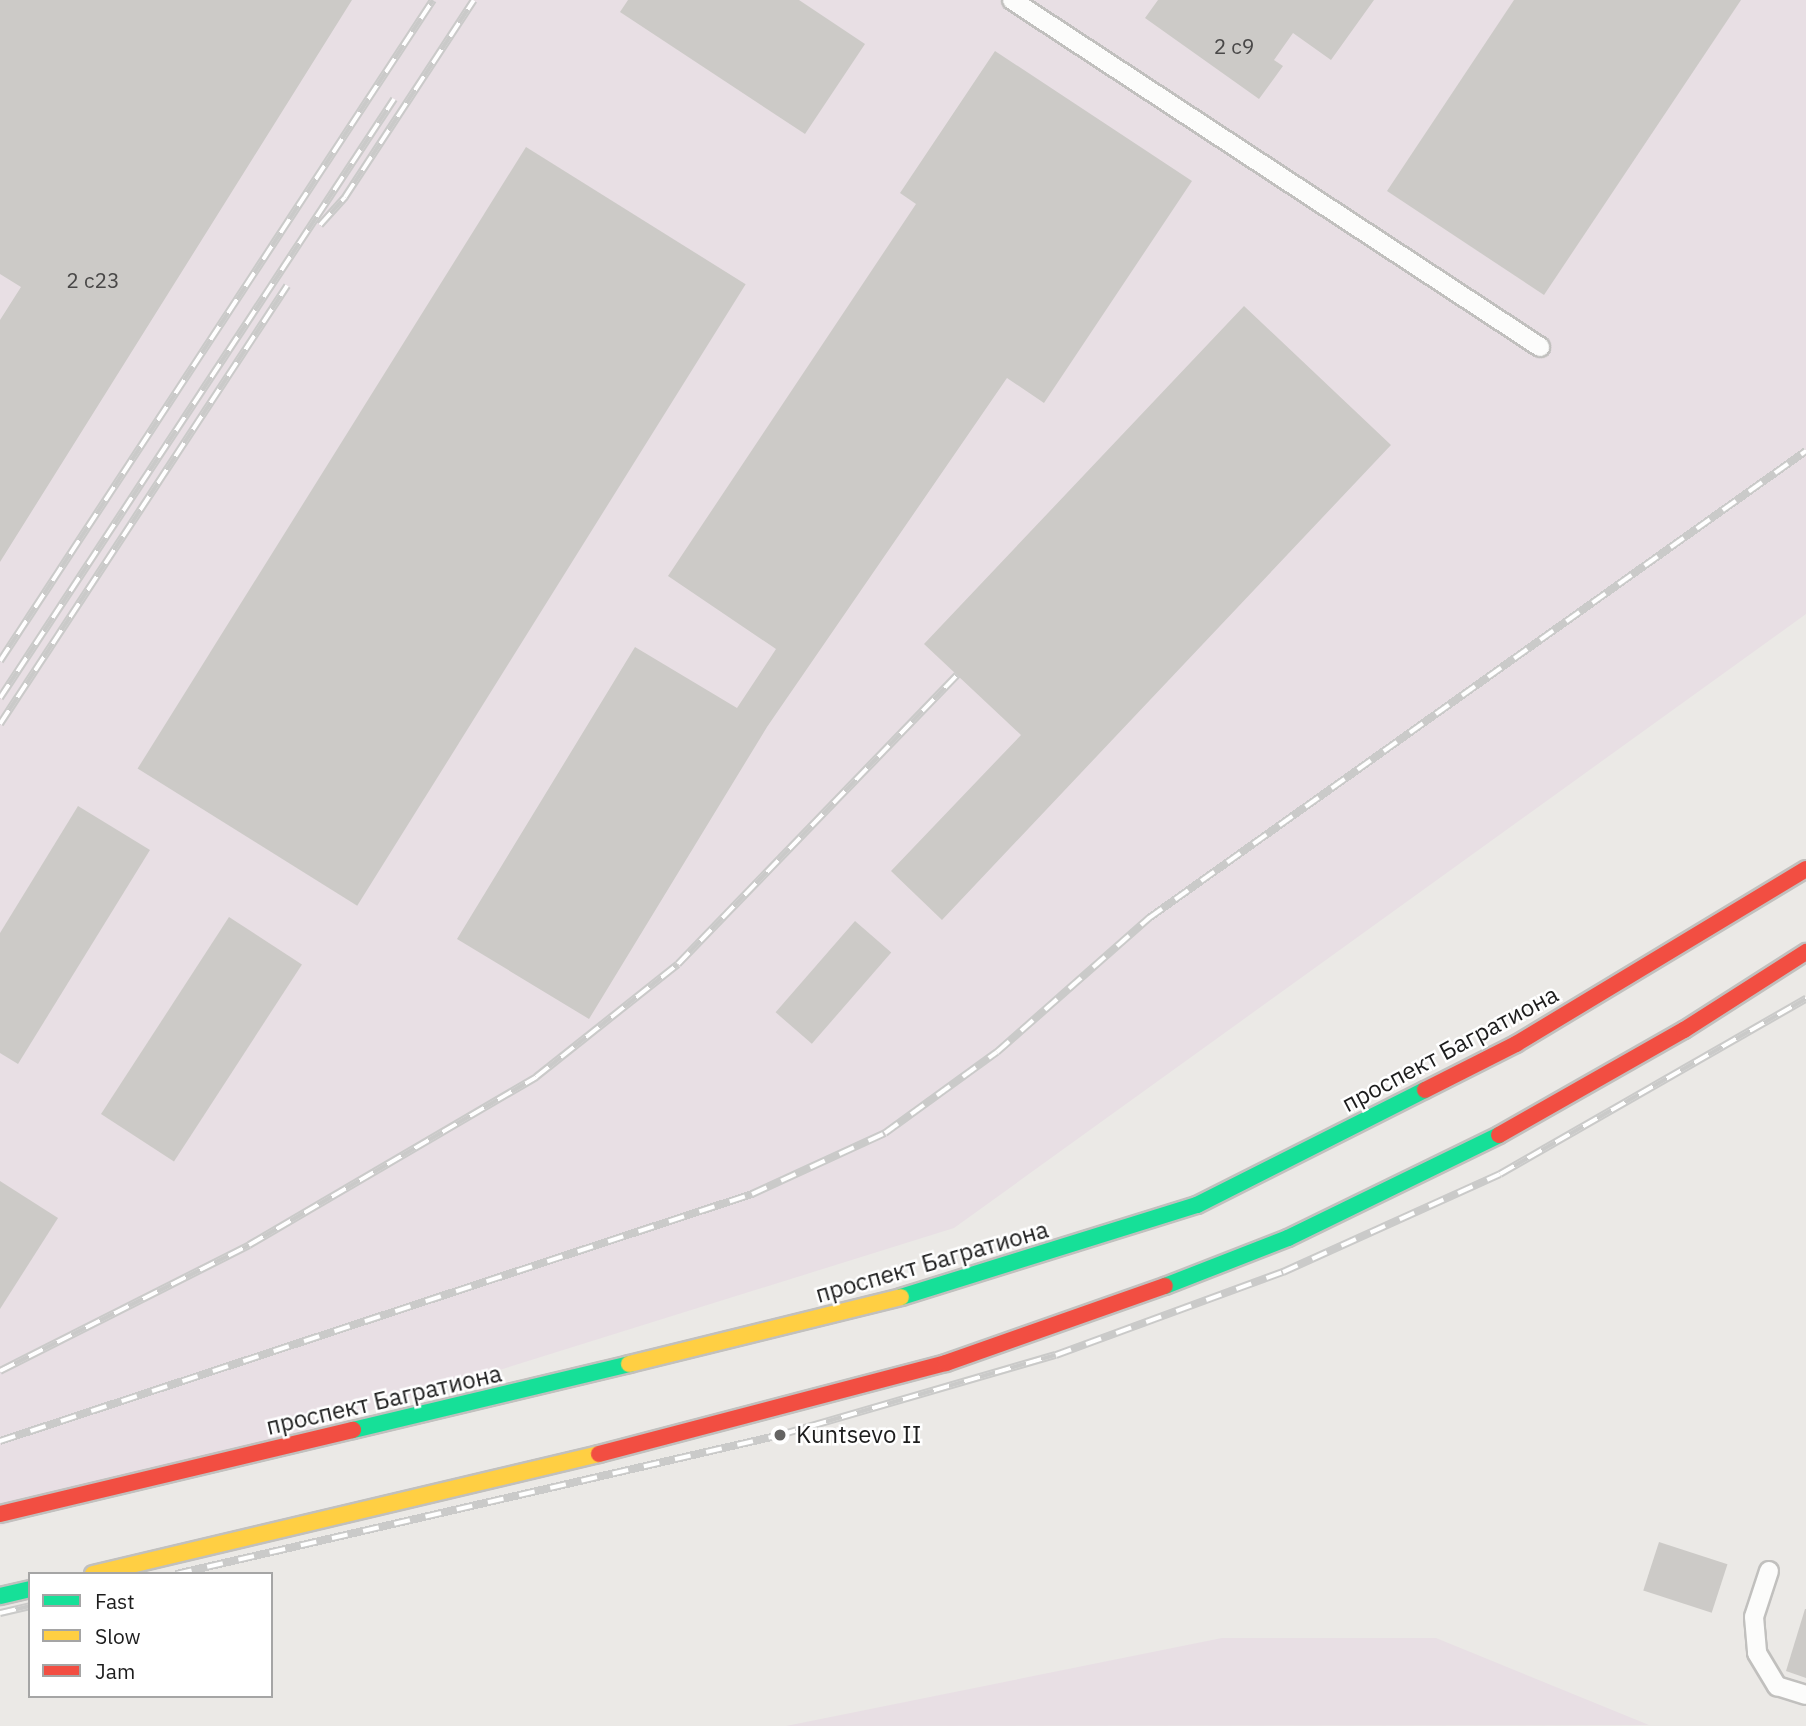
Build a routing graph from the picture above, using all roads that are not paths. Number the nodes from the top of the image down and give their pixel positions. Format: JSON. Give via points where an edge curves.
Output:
{"nodes":[{"id":1,"x":1012,"y":0,"type":"edge"},
{"id":2,"x":1540,"y":347,"type":"dead end"},
{"id":3,"x":1806,"y":869,"type":"edge"},
{"id":4,"x":1806,"y":952,"type":"edge"},
{"id":5,"x":0,"y":1514,"type":"edge"},
{"id":6,"x":1769,"y":1571,"type":"dead end"},
{"id":7,"x":101,"y":1572,"type":"edge"},
{"id":8,"x":28,"y":1589,"type":"edge"},
{"id":9,"x":0,"y":1596,"type":"edge"},
{"id":10,"x":1806,"y":1695,"type":"edge"}],
"edges":[{"from":1,"to":2,"type":"lane"},
{"from":3,"to":5,"type":"main road","name":"проспект Багратиона","via":[[1516,1044],[1197,1205],[879,1304]]},
{"from":4,"to":7,"type":"main road","via":[[1684,1030],[1464,1155],[1288,1238],[1108,1309],[946,1363],[746,1416]]},
{"from":6,"to":10,"type":"lane","via":[[1754,1616],[1757,1653],[1777,1686]]},
{"from":8,"to":9,"type":"main road"}]}
